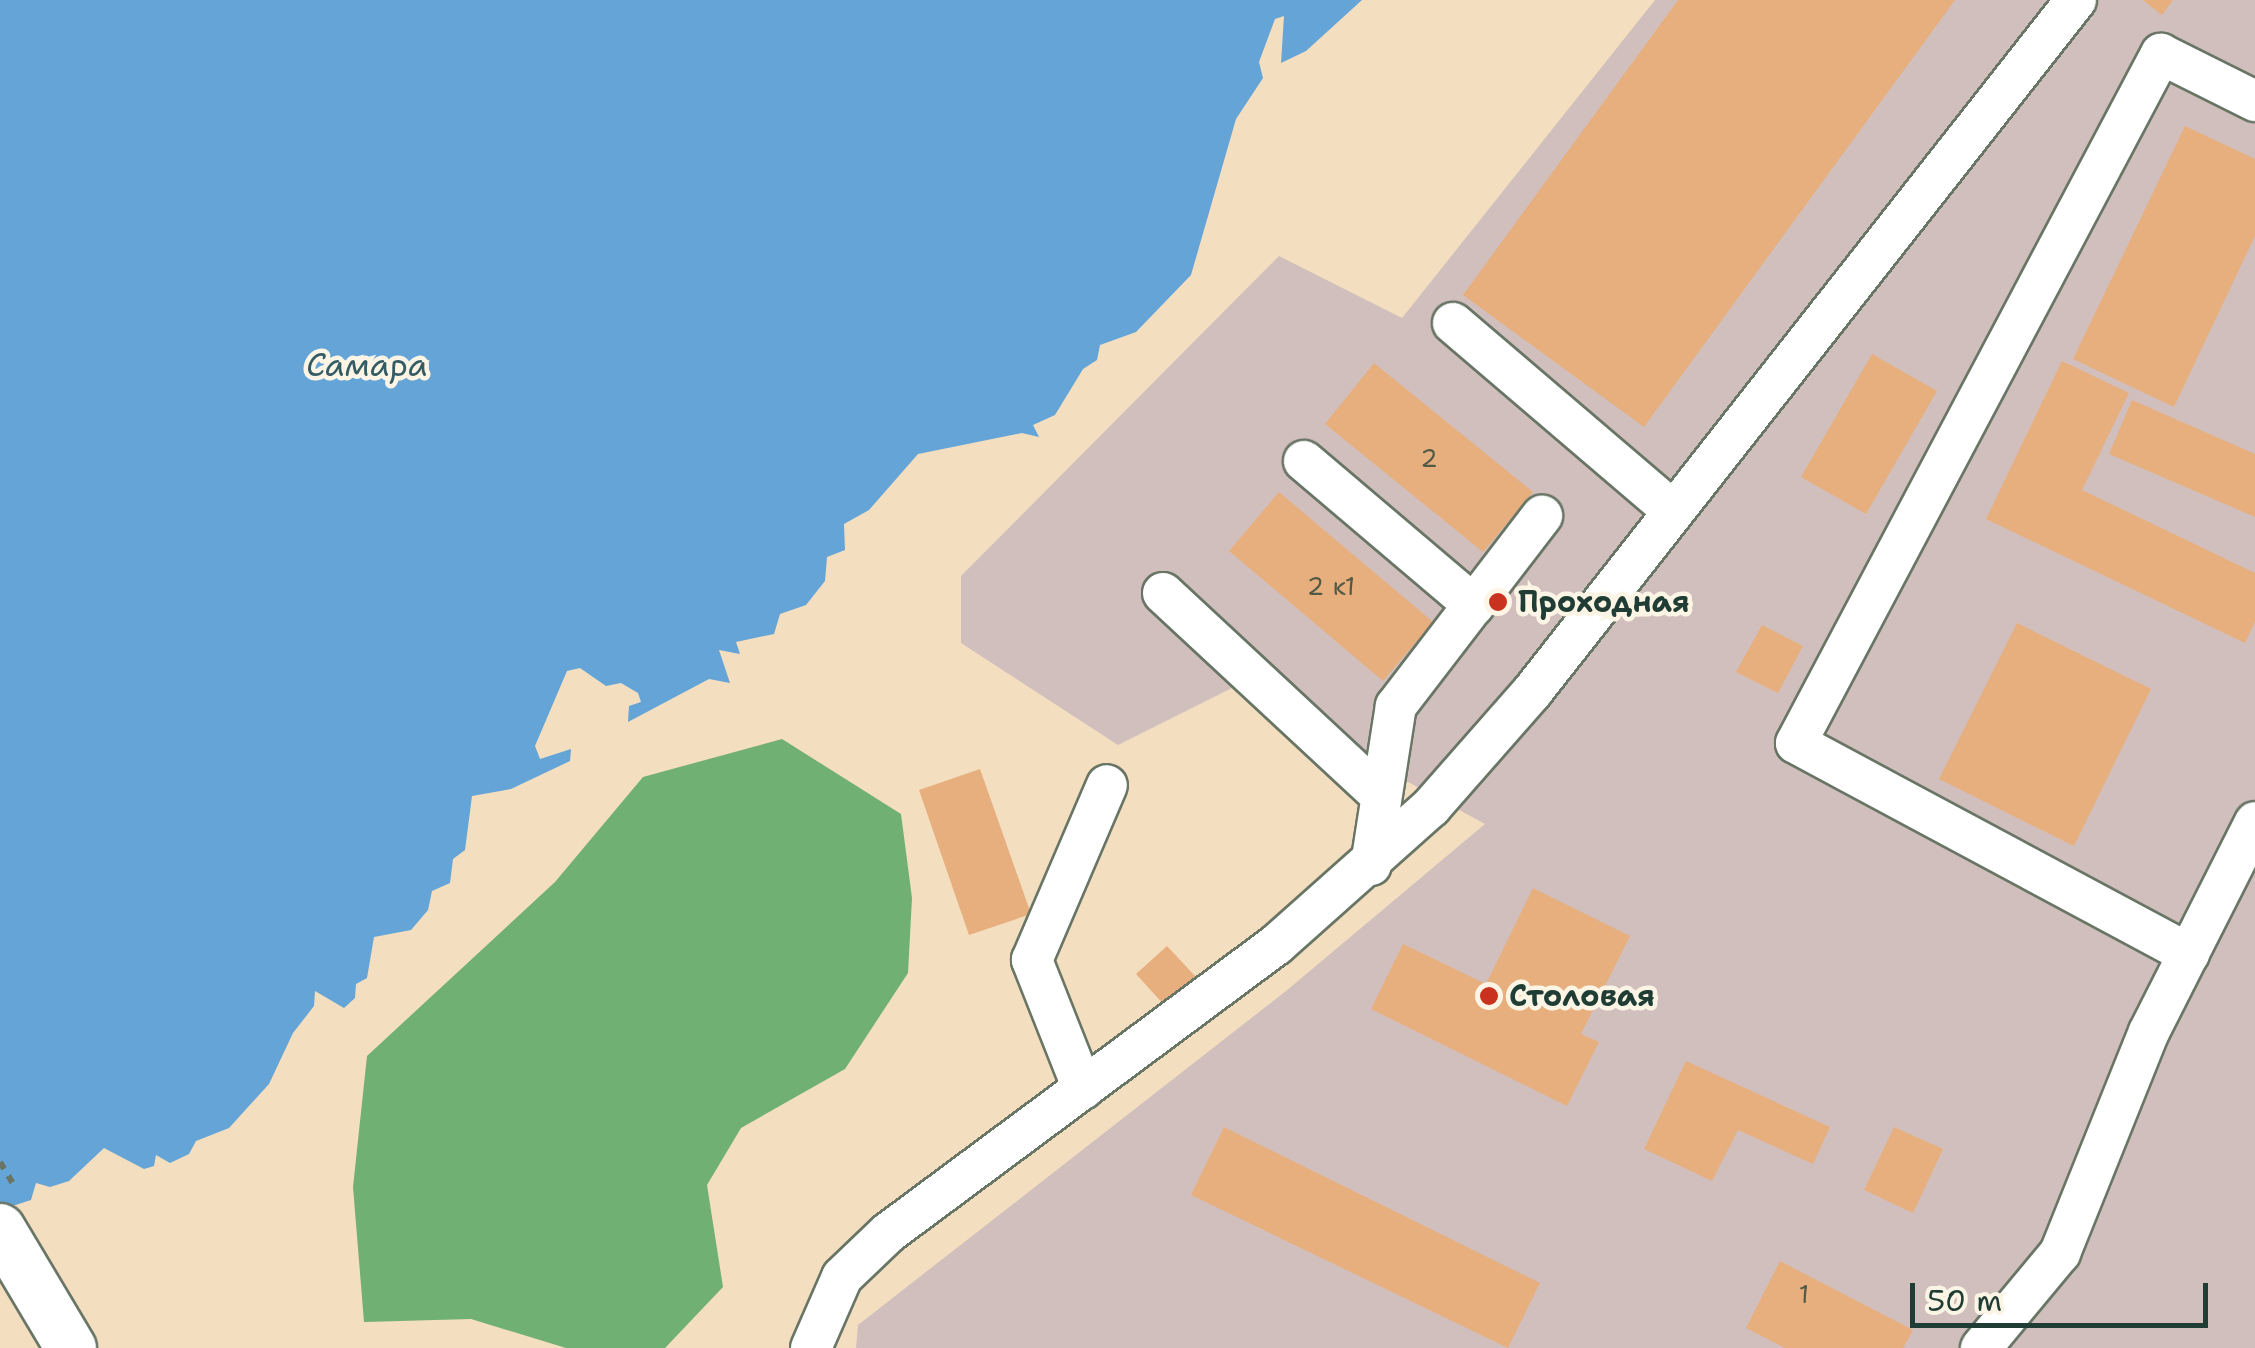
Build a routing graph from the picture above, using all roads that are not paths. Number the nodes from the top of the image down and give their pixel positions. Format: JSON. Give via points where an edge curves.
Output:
{"nodes":[{"id":1,"x":2076,"y":0,"type":"edge"},
{"id":2,"x":2255,"y":102,"type":"edge"},
{"id":3,"x":1453,"y":324,"type":"dead end"},
{"id":4,"x":1304,"y":461,"type":"dead end"},
{"id":5,"x":1674,"y":510,"type":"junction"},
{"id":6,"x":1542,"y":516,"type":"dead end"},
{"id":7,"x":1163,"y":594,"type":"dead end"},
{"id":8,"x":1474,"y":604,"type":"junction"},
{"id":9,"x":1108,"y":785,"type":"dead end"},
{"id":10,"x":1378,"y":794,"type":"junction"},
{"id":11,"x":2255,"y":822,"type":"edge"},
{"id":12,"x":1371,"y":865,"type":"junction"},
{"id":13,"x":2188,"y":954,"type":"junction"},
{"id":14,"x":1083,"y":1089,"type":"junction"},
{"id":15,"x":0,"y":1230,"type":"edge"},
{"id":16,"x":70,"y":1348,"type":"edge"},
{"id":17,"x":811,"y":1348,"type":"edge"},
{"id":18,"x":1981,"y":1348,"type":"edge"}],
"edges":[{"from":1,"to":5,"type":"street"},
{"from":2,"to":13,"type":"street","via":[[2160,54],[1796,743]]},
{"from":3,"to":5,"type":"street"},
{"from":4,"to":8,"type":"street"},
{"from":5,"to":12,"type":"street","via":[[1532,692]]},
{"from":6,"to":8,"type":"street"},
{"from":7,"to":10,"type":"street"},
{"from":8,"to":10,"type":"street","via":[[1396,706]]},
{"from":9,"to":14,"type":"street","via":[[1032,960]]},
{"from":10,"to":12,"type":"street"},
{"from":11,"to":13,"type":"street"},
{"from":12,"to":14,"type":"street"},
{"from":13,"to":18,"type":"street","via":[[2149,1032],[2060,1253]]},
{"from":14,"to":17,"type":"street","via":[[888,1233],[842,1278]]},
{"from":15,"to":16,"type":"main road"}]}
